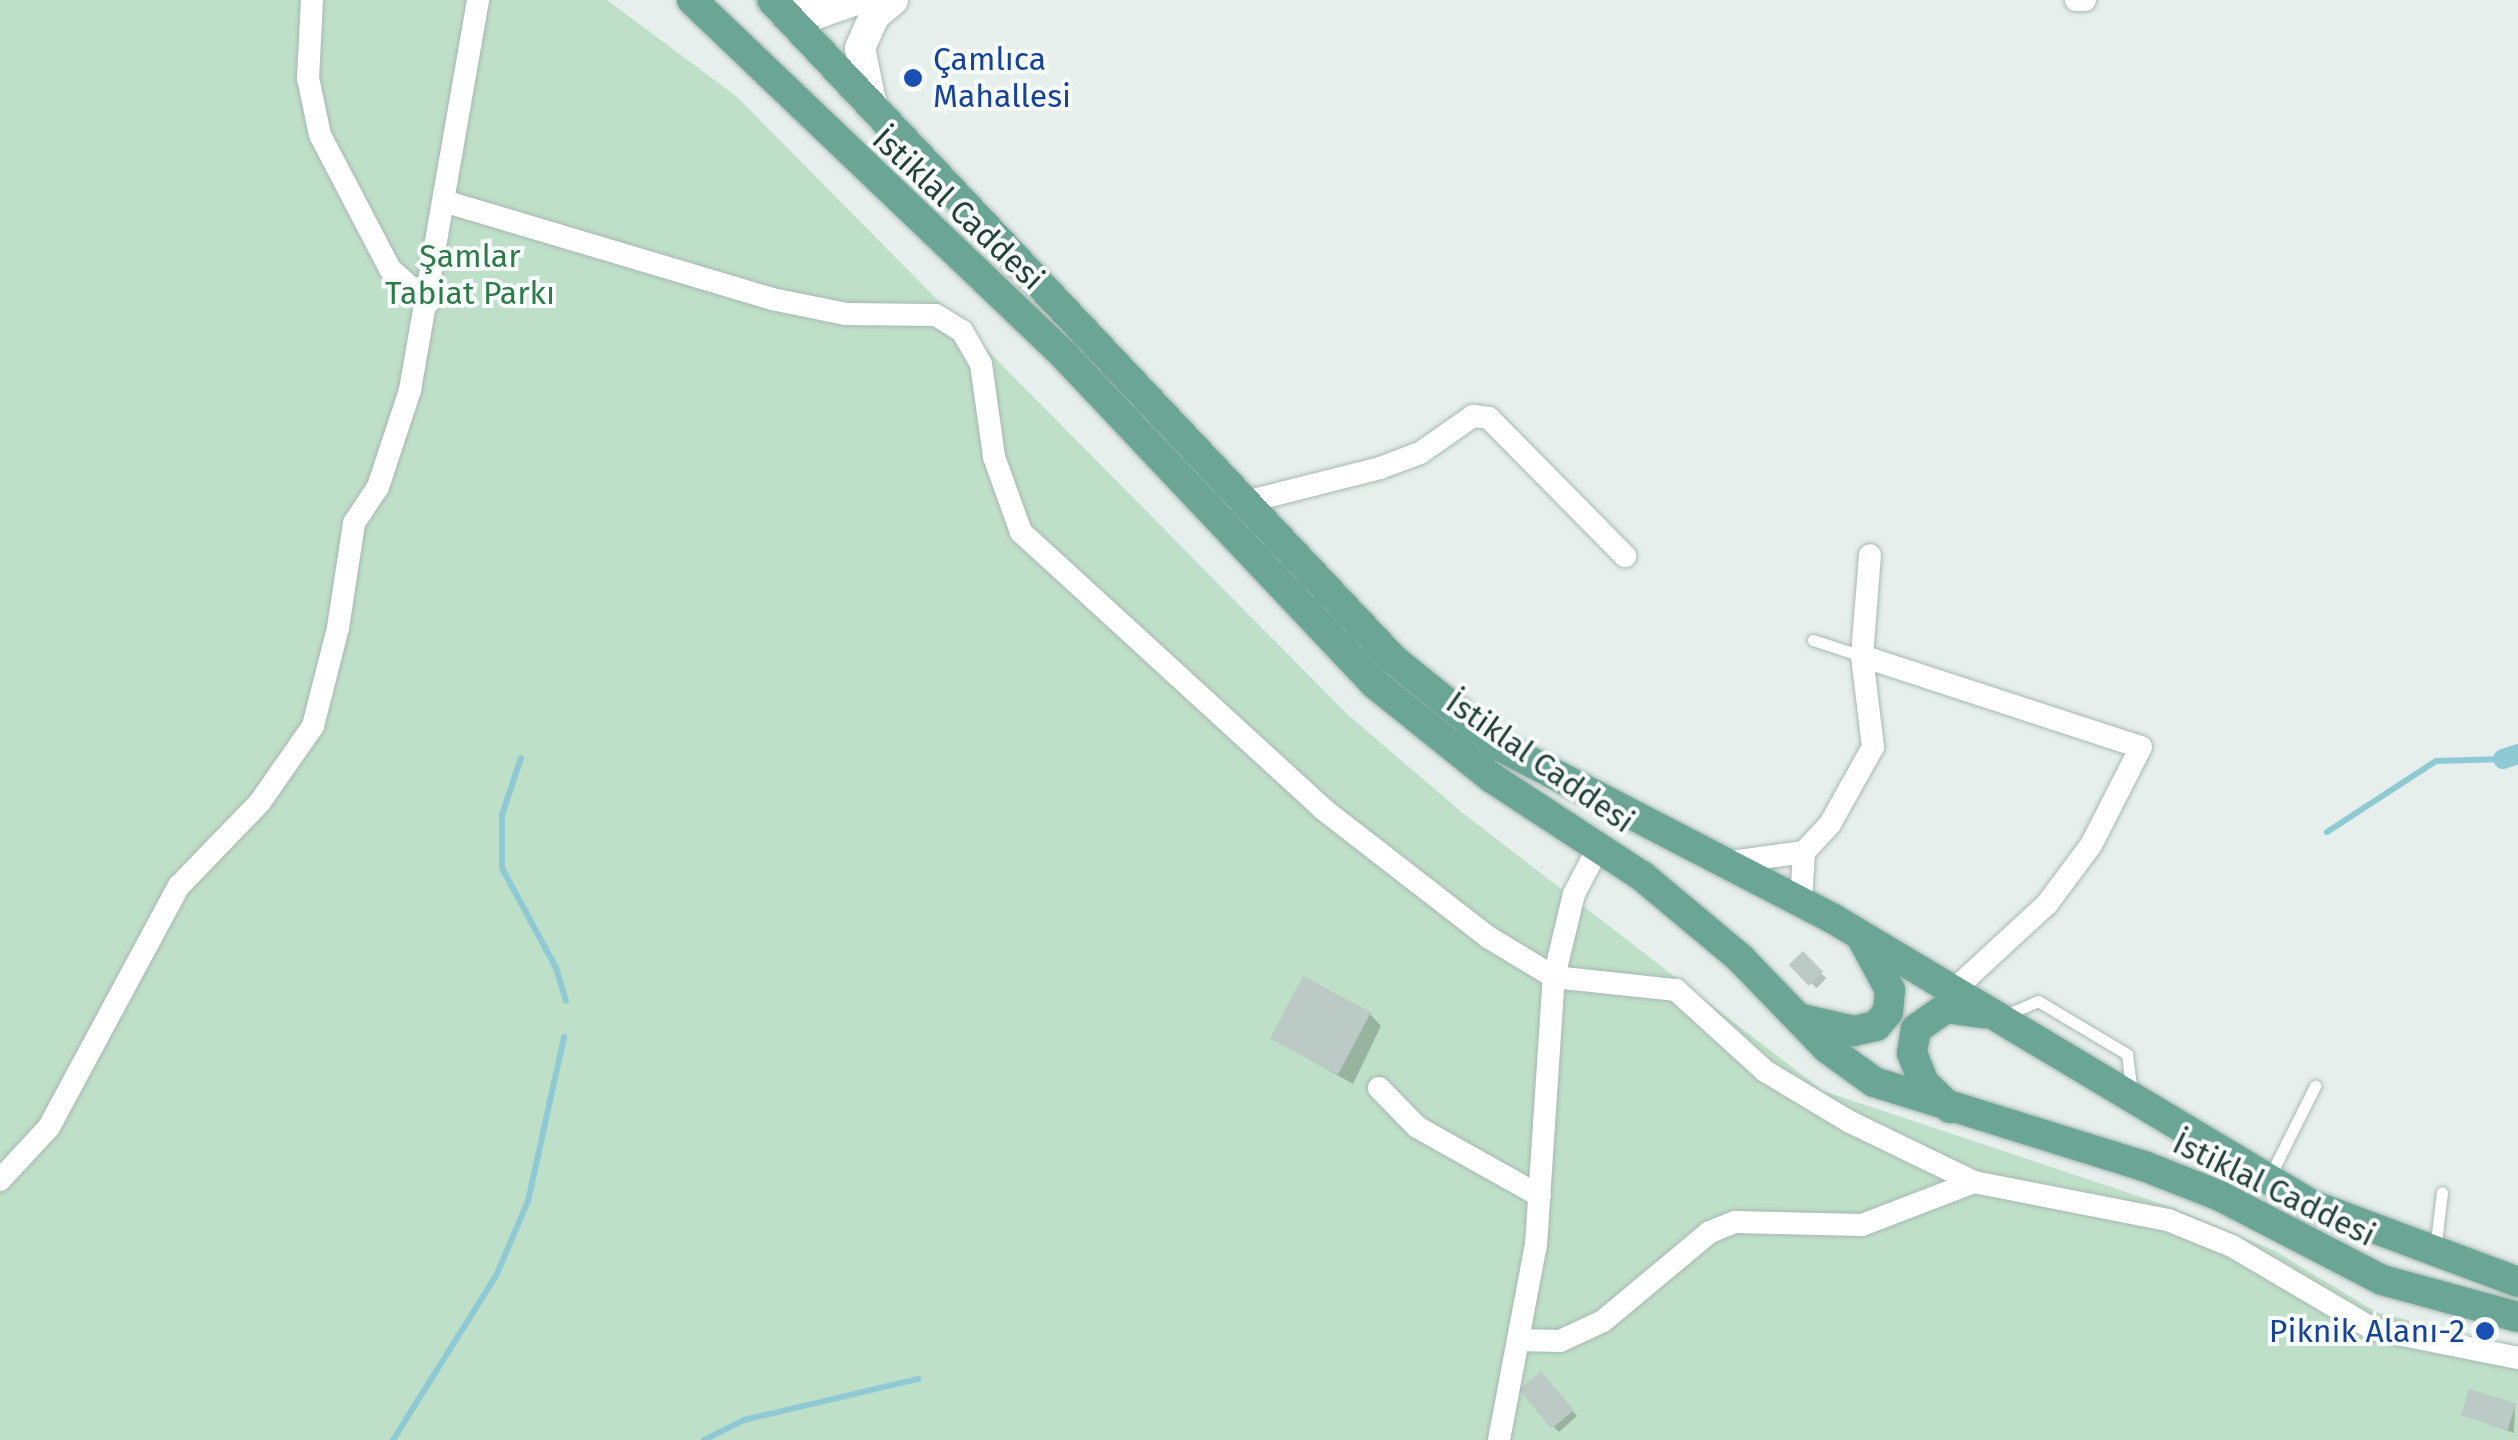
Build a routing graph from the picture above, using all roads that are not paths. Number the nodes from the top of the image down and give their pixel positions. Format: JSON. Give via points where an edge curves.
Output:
{"nodes":[{"id":1,"x":312,"y":0,"type":"edge"},
{"id":2,"x":478,"y":0,"type":"edge"},
{"id":3,"x":692,"y":0,"type":"edge"},
{"id":4,"x":772,"y":0,"type":"edge"},
{"id":5,"x":893,"y":0,"type":"edge"},
{"id":6,"x":2076,"y":0,"type":"edge"},
{"id":7,"x":2085,"y":0,"type":"edge"},
{"id":8,"x":846,"y":6,"type":"edge"},
{"id":9,"x":861,"y":40,"type":"junction"},
{"id":10,"x":872,"y":106,"type":"junction"},
{"id":11,"x":447,"y":202,"type":"junction"},
{"id":12,"x":428,"y":303,"type":"junction"},
{"id":13,"x":1250,"y":501,"type":"junction"},
{"id":14,"x":1870,"y":555,"type":"dead end"},
{"id":15,"x":1625,"y":556,"type":"dead end"},
{"id":16,"x":1813,"y":640,"type":"dead end"},
{"id":17,"x":1862,"y":656,"type":"junction"},
{"id":18,"x":1599,"y":846,"type":"junction"},
{"id":19,"x":1804,"y":852,"type":"junction"},
{"id":20,"x":1722,"y":864,"type":"junction"},
{"id":21,"x":1801,"y":902,"type":"junction"},
{"id":22,"x":1858,"y":933,"type":"junction"},
{"id":23,"x":1554,"y":978,"type":"junction"},
{"id":24,"x":1956,"y":989,"type":"junction"},
{"id":25,"x":2001,"y":1017,"type":"junction"},
{"id":26,"x":1801,"y":1019,"type":"junction"},
{"id":27,"x":2314,"y":1086,"type":"dead end"},
{"id":28,"x":1380,"y":1088,"type":"dead end"},
{"id":29,"x":1951,"y":1108,"type":"junction"},
{"id":30,"x":0,"y":1180,"type":"edge"},
{"id":31,"x":2268,"y":1180,"type":"junction"},
{"id":32,"x":1974,"y":1182,"type":"junction"},
{"id":33,"x":2442,"y":1192,"type":"dead end"},
{"id":34,"x":1540,"y":1196,"type":"junction"},
{"id":35,"x":2434,"y":1254,"type":"junction"},
{"id":36,"x":2518,"y":1282,"type":"edge"},
{"id":37,"x":2518,"y":1317,"type":"edge"},
{"id":38,"x":1518,"y":1340,"type":"junction"},
{"id":39,"x":2518,"y":1358,"type":"edge"},
{"id":40,"x":1498,"y":1440,"type":"edge"}],
"edges":[{"from":1,"to":12,"type":"street","via":[[308,78],[320,135],[390,270]]},
{"from":2,"to":11,"type":"street"},
{"from":3,"to":18,"type":"main road","name":"İstiklal Caddesi","via":[[1065,356],[1375,684],[1492,778]]},
{"from":4,"to":8,"type":"main road","via":[[816,14]]},
{"from":4,"to":10,"type":"main road","name":"İstiklal Caddesi"},
{"from":5,"to":9,"type":"main road"},
{"from":6,"to":7,"type":"street"},
{"from":8,"to":9,"type":"main road","via":[[833,27],[841,40]]},
{"from":9,"to":10,"type":"main road","via":[[860,70]]},
{"from":10,"to":13,"type":"main road","name":"İstiklal Caddesi"},
{"from":11,"to":12,"type":"street"},
{"from":11,"to":23,"type":"street","via":[[772,299],[846,314],[936,315],[962,331],[981,364],[994,457],[1021,532],[1323,809],[1488,937]]},
{"from":12,"to":30,"type":"street","via":[[410,390],[378,486],[354,524],[338,628],[313,726],[260,802],[179,886],[49,1128]]},
{"from":13,"to":15,"type":"street","via":[[1380,468],[1420,453],[1473,416],[1490,418]]},
{"from":13,"to":20,"type":"main road","name":"İstiklal Caddesi","via":[[1392,659],[1500,746]]},
{"from":14,"to":17,"type":"street"},
{"from":16,"to":17,"type":"lane"},
{"from":17,"to":19,"type":"street","via":[[1873,746],[1830,824]]},
{"from":17,"to":24,"type":"street","via":[[2141,747],[2091,845],[2047,904]]},
{"from":18,"to":23,"type":"street","via":[[1574,894]]},
{"from":18,"to":26,"type":"main road","name":"İstiklal Caddesi","via":[[1740,958]]},
{"from":19,"to":20,"type":"street"},
{"from":19,"to":21,"type":"street"},
{"from":20,"to":21,"type":"main road","name":"İstiklal Caddesi"},
{"from":21,"to":22,"type":"main road","name":"İstiklal Caddesi"},
{"from":22,"to":24,"type":"main road","name":"İstiklal Caddesi"},
{"from":22,"to":26,"type":"main road","via":[[1890,990],[1888,1012],[1876,1026],[1854,1030]]},
{"from":23,"to":32,"type":"street","via":[[1676,990],[1765,1071],[1850,1122]]},
{"from":23,"to":34,"type":"street"},
{"from":24,"to":25,"type":"main road","name":"İstiklal Caddesi"},
{"from":25,"to":29,"type":"main road","via":[[1946,1008],[1926,1015],[1916,1029],[1912,1053],[1924,1083]]},
{"from":25,"to":31,"type":"main road","name":"İstiklal Caddesi"},
{"from":26,"to":29,"type":"main road","name":"İstiklal Caddesi","via":[[1874,1082]]},
{"from":27,"to":31,"type":"lane"},
{"from":28,"to":34,"type":"street","via":[[1417,1127]]},
{"from":29,"to":37,"type":"main road","name":"İstiklal Caddesi","via":[[2144,1166],[2220,1196],[2382,1280]]},
{"from":31,"to":35,"type":"main road","name":"İstiklal Caddesi"},
{"from":32,"to":38,"type":"street","via":[[1862,1225],[1735,1222],[1710,1232],[1603,1322],[1560,1341]]},
{"from":32,"to":39,"type":"street","via":[[2168,1220],[2232,1246],[2373,1329]]},
{"from":33,"to":35,"type":"lane"},
{"from":34,"to":38,"type":"street"},
{"from":35,"to":36,"type":"main road","name":"İstiklal Caddesi"},
{"from":38,"to":40,"type":"street"}]}
